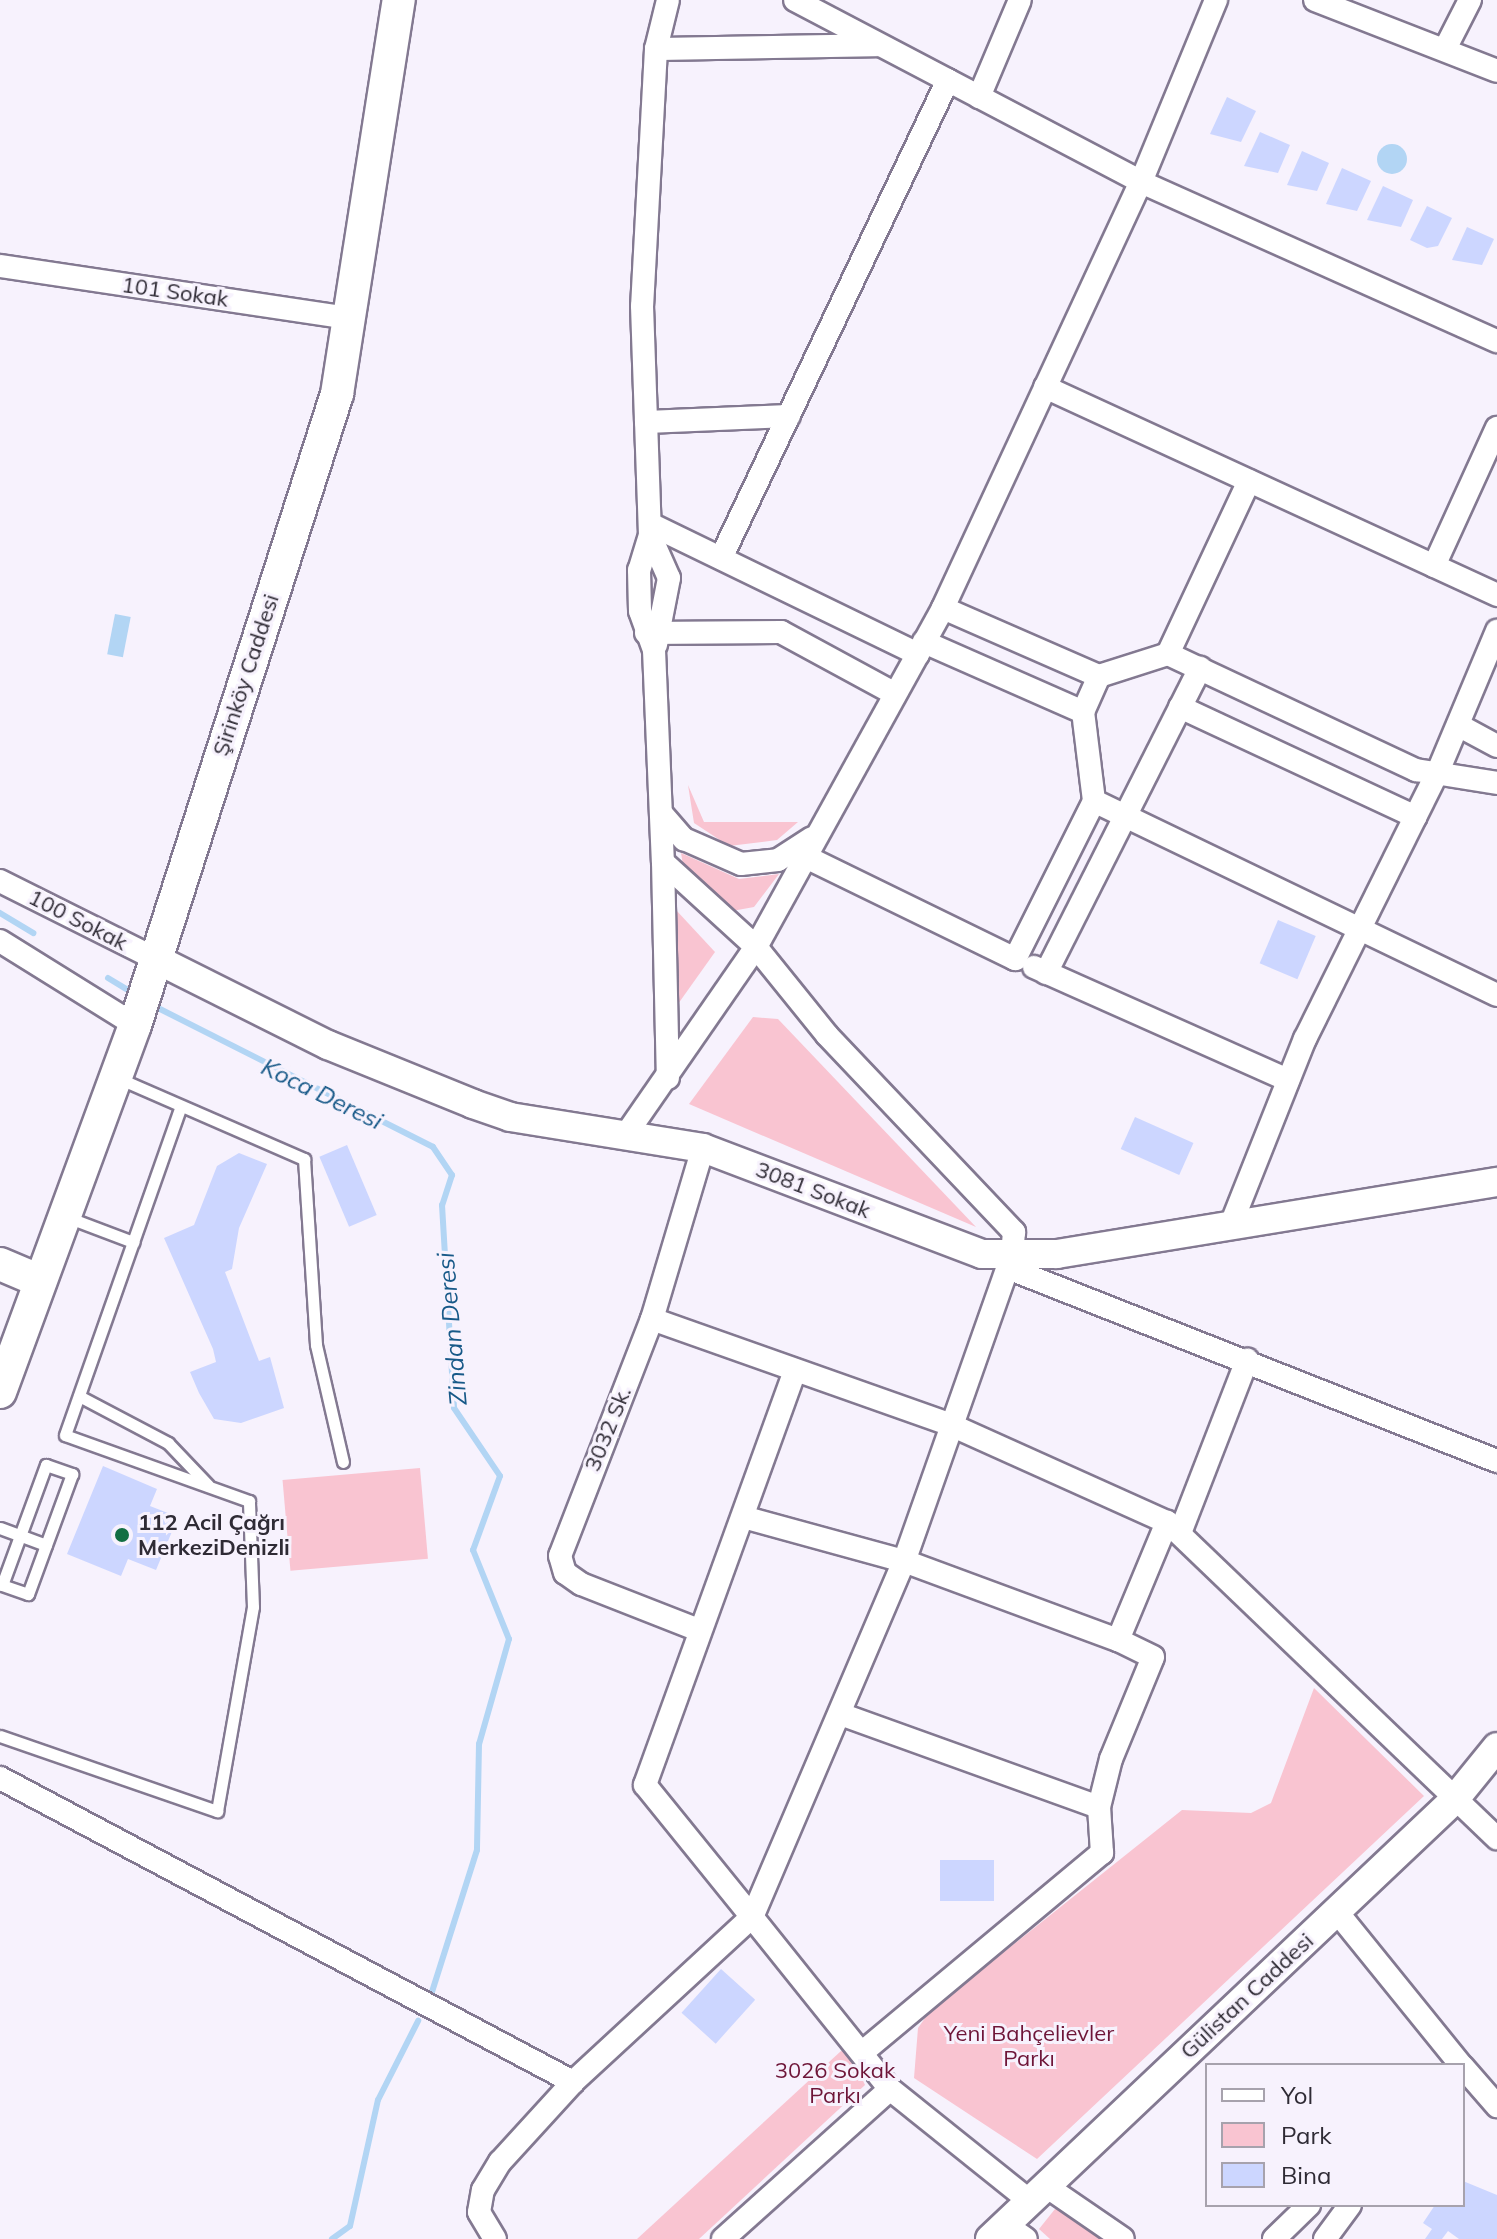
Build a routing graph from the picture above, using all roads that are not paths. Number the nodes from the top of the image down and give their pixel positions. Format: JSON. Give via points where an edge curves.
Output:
{"nodes":[{"id":1,"x":399,"y":0,"type":"edge"},
{"id":2,"x":668,"y":0,"type":"edge"},
{"id":3,"x":795,"y":0,"type":"edge"},
{"id":4,"x":1020,"y":0,"type":"edge"},
{"id":5,"x":1216,"y":0,"type":"edge"},
{"id":6,"x":1315,"y":0,"type":"edge"},
{"id":7,"x":1470,"y":0,"type":"edge"},
{"id":8,"x":881,"y":45,"type":"junction"},
{"id":9,"x":656,"y":49,"type":"junction"},
{"id":10,"x":1445,"y":49,"type":"junction"},
{"id":11,"x":1497,"y":71,"type":"edge"},
{"id":12,"x":948,"y":80,"type":"junction"},
{"id":13,"x":979,"y":97,"type":"junction"},
{"id":14,"x":1141,"y":182,"type":"junction"},
{"id":15,"x":0,"y":266,"type":"edge"},
{"id":16,"x":350,"y":318,"type":"junction"},
{"id":17,"x":1497,"y":341,"type":"edge"},
{"id":18,"x":1045,"y":387,"type":"junction"},
{"id":19,"x":789,"y":416,"type":"junction"},
{"id":20,"x":646,"y":422,"type":"junction"},
{"id":21,"x":1497,"y":428,"type":"edge"},
{"id":22,"x":1249,"y":481,"type":"junction"},
{"id":23,"x":650,"y":530,"type":"junction"},
{"id":24,"x":721,"y":558,"type":"junction"},
{"id":25,"x":1434,"y":566,"type":"junction"},
{"id":26,"x":1497,"y":595,"type":"edge"},
{"id":27,"x":943,"y":608,"type":"junction"},
{"id":28,"x":1497,"y":631,"type":"edge"},
{"id":29,"x":654,"y":638,"type":"junction"},
{"id":30,"x":921,"y":648,"type":"junction"},
{"id":31,"x":1168,"y":654,"type":"junction"},
{"id":32,"x":1200,"y":668,"type":"junction"},
{"id":33,"x":1099,"y":676,"type":"junction"},
{"id":34,"x":895,"y":694,"type":"junction"},
{"id":35,"x":1180,"y":707,"type":"junction"},
{"id":36,"x":1083,"y":712,"type":"junction"},
{"id":37,"x":1458,"y":725,"type":"junction"},
{"id":38,"x":1497,"y":746,"type":"edge"},
{"id":39,"x":1439,"y":769,"type":"junction"},
{"id":40,"x":1497,"y":783,"type":"edge"},
{"id":41,"x":1094,"y":801,"type":"junction"},
{"id":42,"x":661,"y":813,"type":"junction"},
{"id":43,"x":1123,"y":815,"type":"junction"},
{"id":44,"x":1416,"y":817,"type":"junction"},
{"id":45,"x":819,"y":832,"type":"junction"},
{"id":46,"x":806,"y":857,"type":"junction"},
{"id":47,"x":663,"y":862,"type":"junction"},
{"id":48,"x":0,"y":881,"type":"edge"},
{"id":49,"x":1359,"y":935,"type":"junction"},
{"id":50,"x":0,"y":941,"type":"edge"},
{"id":51,"x":756,"y":947,"type":"junction"},
{"id":52,"x":156,"y":959,"type":"junction"},
{"id":53,"x":1015,"y":959,"type":"junction"},
{"id":54,"x":1046,"y":973,"type":"junction"},
{"id":55,"x":1497,"y":995,"type":"edge"},
{"id":56,"x":135,"y":1025,"type":"junction"},
{"id":57,"x":116,"y":1077,"type":"junction"},
{"id":58,"x":668,"y":1078,"type":"junction"},
{"id":59,"x":1288,"y":1080,"type":"junction"},
{"id":60,"x":180,"y":1109,"type":"junction"},
{"id":61,"x":627,"y":1133,"type":"junction"},
{"id":62,"x":703,"y":1148,"type":"junction"},
{"id":63,"x":1497,"y":1182,"type":"edge"},
{"id":64,"x":64,"y":1216,"type":"junction"},
{"id":65,"x":1232,"y":1222,"type":"junction"},
{"id":66,"x":133,"y":1242,"type":"junction"},
{"id":67,"x":1010,"y":1262,"type":"junction"},
{"id":68,"x":0,"y":1264,"type":"edge"},
{"id":69,"x":40,"y":1281,"type":"junction"},
{"id":70,"x":652,"y":1319,"type":"junction"},
{"id":71,"x":21,"y":1331,"type":"junction"},
{"id":72,"x":1247,"y":1360,"type":"junction"},
{"id":73,"x":0,"y":1368,"type":"edge"},
{"id":74,"x":795,"y":1370,"type":"junction"},
{"id":75,"x":0,"y":1392,"type":"edge"},
{"id":76,"x":79,"y":1396,"type":"junction"},
{"id":77,"x":951,"y":1425,"type":"junction"},
{"id":78,"x":1497,"y":1461,"type":"edge"},
{"id":79,"x":343,"y":1462,"type":"dead end"},
{"id":80,"x":208,"y":1486,"type":"junction"},
{"id":81,"x":743,"y":1517,"type":"junction"},
{"id":82,"x":1173,"y":1527,"type":"junction"},
{"id":83,"x":0,"y":1528,"type":"edge"},
{"id":84,"x":20,"y":1535,"type":"junction"},
{"id":85,"x":46,"y":1545,"type":"junction"},
{"id":86,"x":904,"y":1561,"type":"junction"},
{"id":87,"x":696,"y":1629,"type":"junction"},
{"id":88,"x":1118,"y":1640,"type":"junction"},
{"id":89,"x":843,"y":1715,"type":"junction"},
{"id":90,"x":0,"y":1736,"type":"edge"},
{"id":91,"x":1497,"y":1747,"type":"edge"},
{"id":92,"x":0,"y":1778,"type":"edge"},
{"id":93,"x":1454,"y":1800,"type":"junction"},
{"id":94,"x":1099,"y":1807,"type":"junction"},
{"id":95,"x":1497,"y":1838,"type":"edge"},
{"id":96,"x":1337,"y":1912,"type":"junction"},
{"id":97,"x":752,"y":1917,"type":"junction"},
{"id":98,"x":864,"y":2051,"type":"junction"},
{"id":99,"x":1455,"y":2063,"type":"edge"},
{"id":100,"x":1465,"y":2073,"type":"edge"},
{"id":101,"x":573,"y":2082,"type":"junction"},
{"id":102,"x":890,"y":2089,"type":"junction"},
{"id":103,"x":1497,"y":2106,"type":"edge"},
{"id":104,"x":1038,"y":2194,"type":"junction"},
{"id":105,"x":1307,"y":2207,"type":"edge"},
{"id":106,"x":1349,"y":2207,"type":"edge"},
{"id":107,"x":1008,"y":2234,"type":"edge"},
{"id":108,"x":495,"y":2239,"type":"edge"},
{"id":109,"x":723,"y":2239,"type":"edge"},
{"id":110,"x":1123,"y":2239,"type":"edge"},
{"id":111,"x":1274,"y":2239,"type":"edge"},
{"id":112,"x":1325,"y":2239,"type":"edge"}],
"edges":[{"from":1,"to":16,"type":"main road","name":"Şirinköy Caddesi"},
{"from":2,"to":9,"type":"street"},
{"from":3,"to":8,"type":"street"},
{"from":4,"to":13,"type":"street"},
{"from":5,"to":14,"type":"street"},
{"from":6,"to":10,"type":"street"},
{"from":7,"to":10,"type":"street"},
{"from":8,"to":9,"type":"street"},
{"from":8,"to":12,"type":"street"},
{"from":9,"to":20,"type":"street","via":[[642,306]]},
{"from":10,"to":11,"type":"street"},
{"from":12,"to":13,"type":"street"},
{"from":12,"to":19,"type":"street"},
{"from":13,"to":14,"type":"street"},
{"from":14,"to":17,"type":"street"},
{"from":14,"to":18,"type":"street"},
{"from":15,"to":16,"type":"street","name":"101 Sokak"},
{"from":16,"to":52,"type":"main road","name":"Şirinköy Caddesi","via":[[337,394]]},
{"from":18,"to":22,"type":"street"},
{"from":18,"to":27,"type":"street"},
{"from":19,"to":20,"type":"street"},
{"from":19,"to":24,"type":"street"},
{"from":20,"to":23,"type":"street"},
{"from":21,"to":25,"type":"street"},
{"from":22,"to":25,"type":"street"},
{"from":22,"to":31,"type":"street"},
{"from":23,"to":24,"type":"street"},
{"from":23,"to":29,"type":"street","via":[[668,566]]},
{"from":24,"to":30,"type":"street"},
{"from":25,"to":26,"type":"street"},
{"from":27,"to":30,"type":"street"},
{"from":27,"to":33,"type":"street"},
{"from":28,"to":37,"type":"street"},
{"from":29,"to":34,"type":"street","via":[[781,632]]},
{"from":29,"to":42,"type":"street"},
{"from":30,"to":34,"type":"street"},
{"from":30,"to":36,"type":"street"},
{"from":31,"to":32,"type":"street"},
{"from":31,"to":33,"type":"street"},
{"from":32,"to":35,"type":"street"},
{"from":32,"to":39,"type":"street","via":[[1416,770]]},
{"from":33,"to":36,"type":"street"},
{"from":34,"to":45,"type":"street"},
{"from":35,"to":43,"type":"street"},
{"from":35,"to":44,"type":"street"},
{"from":36,"to":41,"type":"street"},
{"from":37,"to":38,"type":"street"},
{"from":37,"to":39,"type":"street"},
{"from":39,"to":40,"type":"street"},
{"from":39,"to":44,"type":"street"},
{"from":41,"to":43,"type":"street"},
{"from":41,"to":53,"type":"street"},
{"from":42,"to":45,"type":"street","via":[[684,839],[741,864],[778,860]]},
{"from":42,"to":47,"type":"street"},
{"from":43,"to":49,"type":"street"},
{"from":43,"to":54,"type":"street"},
{"from":44,"to":49,"type":"street"},
{"from":45,"to":46,"type":"street"},
{"from":46,"to":51,"type":"street"},
{"from":46,"to":53,"type":"street"},
{"from":47,"to":51,"type":"street"},
{"from":47,"to":58,"type":"street"},
{"from":48,"to":52,"type":"street","name":"100 Sokak"},
{"from":49,"to":55,"type":"street"},
{"from":49,"to":59,"type":"street"},
{"from":50,"to":56,"type":"street"},
{"from":51,"to":58,"type":"street"},
{"from":51,"to":67,"type":"street","via":[[827,1035],[1014,1232]]},
{"from":52,"to":56,"type":"main road","name":"Şirinköy Caddesi"},
{"from":52,"to":61,"type":"street","name":"3081 Sokak","via":[[328,1045],[473,1104],[510,1117]]},
{"from":53,"to":54,"type":"street"},
{"from":54,"to":59,"type":"street"},
{"from":56,"to":57,"type":"main road","name":"Şirinköy Caddesi"},
{"from":57,"to":60,"type":"lane"},
{"from":57,"to":64,"type":"main road","name":"Şirinköy Caddesi"},
{"from":58,"to":61,"type":"street"},
{"from":59,"to":65,"type":"street"},
{"from":60,"to":66,"type":"lane"},
{"from":60,"to":79,"type":"lane","via":[[304,1159],[316,1345]]},
{"from":61,"to":62,"type":"street","name":"3081 Sokak"},
{"from":62,"to":67,"type":"street","name":"3081 Sokak"},
{"from":62,"to":70,"type":"street","name":"3032 Sk."},
{"from":63,"to":65,"type":"street","name":"3081 Sokak"},
{"from":64,"to":66,"type":"lane"},
{"from":64,"to":69,"type":"main road","name":"Şirinköy Caddesi"},
{"from":65,"to":67,"type":"street","name":"3081 Sokak"},
{"from":66,"to":76,"type":"lane"},
{"from":67,"to":72,"type":"street"},
{"from":67,"to":77,"type":"street"},
{"from":68,"to":69,"type":"main road"},
{"from":69,"to":71,"type":"main road","name":"Şirinköy Caddesi"},
{"from":70,"to":74,"type":"street"},
{"from":70,"to":87,"type":"street","name":"3032 Sk.","via":[[560,1556],[565,1573],[581,1584]]},
{"from":71,"to":73,"type":"main road","name":"Şirinköy Caddesi"},
{"from":71,"to":75,"type":"main road","name":"Şirinköy Caddesi"},
{"from":72,"to":78,"type":"street"},
{"from":72,"to":82,"type":"street"},
{"from":74,"to":77,"type":"street"},
{"from":74,"to":81,"type":"street"},
{"from":76,"to":80,"type":"lane","via":[[168,1443]]},
{"from":76,"to":80,"type":"lane","via":[[65,1435]]},
{"from":77,"to":82,"type":"street"},
{"from":77,"to":86,"type":"street"},
{"from":80,"to":90,"type":"lane","via":[[249,1501],[253,1607],[217,1811]]},
{"from":81,"to":86,"type":"street"},
{"from":81,"to":87,"type":"street"},
{"from":82,"to":88,"type":"street"},
{"from":82,"to":93,"type":"street"},
{"from":83,"to":84,"type":"lane"},
{"from":84,"to":85,"type":"lane"},
{"from":84,"to":85,"type":"lane","via":[[2,1585],[28,1594]]},
{"from":84,"to":85,"type":"lane","via":[[46,1465],[72,1474]]},
{"from":86,"to":88,"type":"street"},
{"from":86,"to":89,"type":"street"},
{"from":87,"to":97,"type":"street","via":[[645,1785]]},
{"from":88,"to":94,"type":"street","via":[[1153,1657]]},
{"from":89,"to":94,"type":"street"},
{"from":89,"to":97,"type":"street"},
{"from":91,"to":93,"type":"street","name":"Gülistan Caddesi"},
{"from":92,"to":101,"type":"street"},
{"from":93,"to":95,"type":"street"},
{"from":93,"to":96,"type":"street","name":"Gülistan Caddesi"},
{"from":94,"to":98,"type":"street","via":[[1102,1853]]},
{"from":96,"to":99,"type":"street"},
{"from":96,"to":104,"type":"street","name":"Gülistan Caddesi"},
{"from":97,"to":98,"type":"street"},
{"from":97,"to":101,"type":"street"},
{"from":98,"to":102,"type":"street"},
{"from":100,"to":103,"type":"street"},
{"from":101,"to":108,"type":"street","via":[[483,2190],[479,2212]]},
{"from":102,"to":104,"type":"street"},
{"from":102,"to":109,"type":"street"},
{"from":104,"to":107,"type":"street","name":"Gülistan Caddesi"},
{"from":104,"to":110,"type":"street"},
{"from":105,"to":111,"type":"street"},
{"from":106,"to":112,"type":"street"}]}
